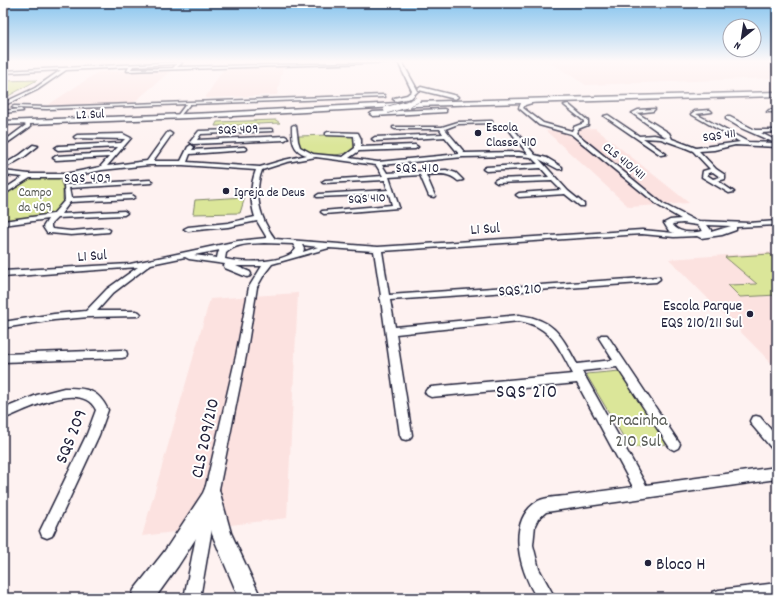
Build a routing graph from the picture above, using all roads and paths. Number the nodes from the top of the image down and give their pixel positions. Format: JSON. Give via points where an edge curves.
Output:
{"nodes":[{"id":1,"x":33,"y":90,"type":"edge"},
{"id":2,"x":415,"y":90,"type":"edge"},
{"id":3,"x":421,"y":90,"type":"edge"},
{"id":4,"x":424,"y":90,"type":"edge"},
{"id":5,"x":759,"y":94,"type":"junction"},
{"id":6,"x":776,"y":95,"type":"edge"},
{"id":7,"x":384,"y":96,"type":"dead end"},
{"id":8,"x":768,"y":98,"type":"junction"},
{"id":9,"x":16,"y":100,"type":"junction"},
{"id":10,"x":596,"y":100,"type":"junction"},
{"id":11,"x":492,"y":101,"type":"junction"},
{"id":12,"x":533,"y":101,"type":"junction"},
{"id":13,"x":615,"y":102,"type":"junction"},
{"id":14,"x":190,"y":103,"type":"junction"},
{"id":15,"x":196,"y":103,"type":"junction"},
{"id":16,"x":603,"y":104,"type":"junction"},
{"id":17,"x":566,"y":105,"type":"junction"},
{"id":18,"x":3,"y":106,"type":"edge"},
{"id":19,"x":13,"y":106,"type":"junction"},
{"id":20,"x":38,"y":108,"type":"junction"},
{"id":21,"x":521,"y":108,"type":"junction"},
{"id":22,"x":489,"y":109,"type":"dead end"},
{"id":23,"x":284,"y":110,"type":"junction"},
{"id":24,"x":653,"y":110,"type":"dead end"},
{"id":25,"x":452,"y":111,"type":"dead end"},
{"id":26,"x":710,"y":111,"type":"dead end"},
{"id":27,"x":769,"y":111,"type":"dead end"},
{"id":28,"x":777,"y":111,"type":"edge"},
{"id":29,"x":3,"y":112,"type":"edge"},
{"id":30,"x":356,"y":114,"type":"dead end"},
{"id":31,"x":363,"y":114,"type":"dead end"},
{"id":32,"x":341,"y":115,"type":"junction"},
{"id":33,"x":179,"y":116,"type":"junction"},
{"id":34,"x":187,"y":116,"type":"junction"},
{"id":35,"x":606,"y":116,"type":"dead end"},
{"id":36,"x":728,"y":118,"type":"dead end"},
{"id":37,"x":97,"y":120,"type":"junction"},
{"id":38,"x":490,"y":122,"type":"dead end"},
{"id":39,"x":3,"y":123,"type":"edge"},
{"id":40,"x":25,"y":125,"type":"junction"},
{"id":41,"x":89,"y":125,"type":"junction"},
{"id":42,"x":294,"y":126,"type":"dead end"},
{"id":43,"x":508,"y":127,"type":"dead end"},
{"id":44,"x":580,"y":127,"type":"junction"},
{"id":45,"x":3,"y":128,"type":"edge"},
{"id":46,"x":395,"y":128,"type":"dead end"},
{"id":47,"x":442,"y":128,"type":"junction"},
{"id":48,"x":553,"y":128,"type":"junction"},
{"id":49,"x":271,"y":130,"type":"dead end"},
{"id":50,"x":777,"y":131,"type":"edge"},
{"id":51,"x":752,"y":132,"type":"junction"},
{"id":52,"x":573,"y":133,"type":"junction"},
{"id":53,"x":169,"y":134,"type":"dead end"},
{"id":54,"x":328,"y":134,"type":"dead end"},
{"id":55,"x":446,"y":135,"type":"junction"},
{"id":56,"x":78,"y":137,"type":"dead end"},
{"id":57,"x":639,"y":137,"type":"junction"},
{"id":58,"x":284,"y":138,"type":"dead end"},
{"id":59,"x":670,"y":138,"type":"junction"},
{"id":60,"x":375,"y":139,"type":"dead end"},
{"id":61,"x":193,"y":142,"type":"junction"},
{"id":62,"x":746,"y":143,"type":"junction"},
{"id":63,"x":3,"y":144,"type":"edge"},
{"id":64,"x":777,"y":144,"type":"edge"},
{"id":65,"x":123,"y":145,"type":"junction"},
{"id":66,"x":35,"y":146,"type":"dead end"},
{"id":67,"x":415,"y":147,"type":"dead end"},
{"id":68,"x":58,"y":148,"type":"dead end"},
{"id":69,"x":244,"y":149,"type":"dead end"},
{"id":70,"x":358,"y":149,"type":"junction"},
{"id":71,"x":695,"y":150,"type":"junction"},
{"id":72,"x":188,"y":152,"type":"junction"},
{"id":73,"x":663,"y":154,"type":"dead end"},
{"id":74,"x":114,"y":155,"type":"junction"},
{"id":75,"x":316,"y":155,"type":"junction"},
{"id":76,"x":463,"y":155,"type":"junction"},
{"id":77,"x":533,"y":156,"type":"junction"},
{"id":78,"x":56,"y":158,"type":"dead end"},
{"id":79,"x":345,"y":158,"type":"junction"},
{"id":80,"x":148,"y":163,"type":"junction"},
{"id":81,"x":183,"y":163,"type":"junction"},
{"id":82,"x":378,"y":164,"type":"junction"},
{"id":83,"x":542,"y":166,"type":"junction"},
{"id":84,"x":3,"y":167,"type":"edge"},
{"id":85,"x":102,"y":168,"type":"junction"},
{"id":86,"x":560,"y":168,"type":"dead end"},
{"id":87,"x":260,"y":169,"type":"junction"},
{"id":88,"x":486,"y":169,"type":"dead end"},
{"id":89,"x":714,"y":170,"type":"junction"},
{"id":90,"x":3,"y":173,"type":"edge"},
{"id":91,"x":422,"y":173,"type":"junction"},
{"id":92,"x":29,"y":176,"type":"junction"},
{"id":93,"x":65,"y":176,"type":"junction"},
{"id":94,"x":386,"y":177,"type":"junction"},
{"id":95,"x":554,"y":179,"type":"junction"},
{"id":96,"x":460,"y":180,"type":"dead end"},
{"id":97,"x":497,"y":181,"type":"dead end"},
{"id":98,"x":712,"y":181,"type":"junction"},
{"id":99,"x":150,"y":182,"type":"dead end"},
{"id":100,"x":325,"y":182,"type":"dead end"},
{"id":101,"x":66,"y":186,"type":"junction"},
{"id":102,"x":392,"y":192,"type":"junction"},
{"id":103,"x":566,"y":192,"type":"junction"},
{"id":104,"x":731,"y":192,"type":"dead end"},
{"id":105,"x":3,"y":193,"type":"edge"},
{"id":106,"x":519,"y":195,"type":"dead end"},
{"id":107,"x":319,"y":196,"type":"dead end"},
{"id":108,"x":432,"y":196,"type":"dead end"},
{"id":109,"x":132,"y":197,"type":"dead end"},
{"id":110,"x":68,"y":200,"type":"junction"},
{"id":111,"x":582,"y":205,"type":"dead end"},
{"id":112,"x":661,"y":205,"type":"junction"},
{"id":113,"x":324,"y":212,"type":"dead end"},
{"id":114,"x":124,"y":213,"type":"dead end"},
{"id":115,"x":55,"y":216,"type":"junction"},
{"id":116,"x":259,"y":218,"type":"junction"},
{"id":117,"x":695,"y":222,"type":"junction"},
{"id":118,"x":3,"y":223,"type":"edge"},
{"id":119,"x":669,"y":223,"type":"junction"},
{"id":120,"x":777,"y":223,"type":"edge"},
{"id":121,"x":749,"y":225,"type":"junction"},
{"id":122,"x":263,"y":228,"type":"junction"},
{"id":123,"x":733,"y":228,"type":"junction"},
{"id":124,"x":188,"y":229,"type":"dead end"},
{"id":125,"x":106,"y":230,"type":"dead end"},
{"id":126,"x":642,"y":232,"type":"junction"},
{"id":127,"x":707,"y":232,"type":"junction"},
{"id":128,"x":670,"y":234,"type":"junction"},
{"id":129,"x":683,"y":234,"type":"junction"},
{"id":130,"x":272,"y":240,"type":"junction"},
{"id":131,"x":255,"y":241,"type":"junction"},
{"id":132,"x":296,"y":242,"type":"junction"},
{"id":133,"x":228,"y":246,"type":"junction"},
{"id":134,"x":329,"y":246,"type":"junction"},
{"id":135,"x":378,"y":249,"type":"junction"},
{"id":136,"x":181,"y":256,"type":"junction"},
{"id":137,"x":293,"y":256,"type":"junction"},
{"id":138,"x":210,"y":259,"type":"junction"},
{"id":139,"x":162,"y":260,"type":"junction"},
{"id":140,"x":222,"y":261,"type":"junction"},
{"id":141,"x":149,"y":262,"type":"junction"},
{"id":142,"x":270,"y":262,"type":"junction"},
{"id":143,"x":240,"y":264,"type":"junction"},
{"id":144,"x":130,"y":266,"type":"junction"},
{"id":145,"x":116,"y":267,"type":"junction"},
{"id":146,"x":3,"y":274,"type":"edge"},
{"id":147,"x":246,"y":274,"type":"junction"},
{"id":148,"x":132,"y":275,"type":"junction"},
{"id":149,"x":121,"y":279,"type":"junction"},
{"id":150,"x":656,"y":279,"type":"dead end"},
{"id":151,"x":253,"y":286,"type":"junction"},
{"id":152,"x":384,"y":298,"type":"junction"},
{"id":153,"x":89,"y":314,"type":"junction"},
{"id":154,"x":136,"y":314,"type":"dead end"},
{"id":155,"x":3,"y":325,"type":"edge"},
{"id":156,"x":390,"y":331,"type":"junction"},
{"id":157,"x":604,"y":338,"type":"dead end"},
{"id":158,"x":122,"y":354,"type":"dead end"},
{"id":159,"x":3,"y":358,"type":"edge"},
{"id":160,"x":620,"y":363,"type":"junction"},
{"id":161,"x":574,"y":368,"type":"junction"},
{"id":162,"x":580,"y":378,"type":"junction"},
{"id":163,"x":430,"y":392,"type":"dead end"},
{"id":164,"x":3,"y":414,"type":"edge"},
{"id":165,"x":756,"y":421,"type":"dead end"},
{"id":166,"x":406,"y":435,"type":"dead end"},
{"id":167,"x":674,"y":444,"type":"dead end"},
{"id":168,"x":777,"y":446,"type":"edge"},
{"id":169,"x":777,"y":473,"type":"edge"},
{"id":170,"x":643,"y":492,"type":"junction"},
{"id":171,"x":211,"y":496,"type":"junction"},
{"id":172,"x":47,"y":531,"type":"dead end"},
{"id":173,"x":777,"y":591,"type":"edge"},
{"id":174,"x":142,"y":598,"type":"edge"},
{"id":175,"x":192,"y":598,"type":"edge"},
{"id":176,"x":250,"y":598,"type":"edge"},
{"id":177,"x":547,"y":598,"type":"edge"},
{"id":178,"x":719,"y":598,"type":"edge"}],
"edges":[{"from":1,"to":9,"type":"street"},
{"from":2,"to":23,"type":"main road","via":[[407,97]]},
{"from":3,"to":32,"type":"main road","bridge":true,"via":[[423,95],[407,104],[387,110]]},
{"from":4,"to":11,"type":"main road","via":[[444,96]]},
{"from":5,"to":6,"type":"main road","name":"L2 Sul"},
{"from":5,"to":8,"type":"main road","via":[[770,97]]},
{"from":5,"to":13,"type":"main road","name":"L2 Sul"},
{"from":6,"to":8,"type":"main road","name":"L2 Sul"},
{"from":7,"to":15,"type":"street"},
{"from":8,"to":13,"type":"main road","name":"L2 Sul"},
{"from":9,"to":18,"type":"street"},
{"from":9,"to":19,"type":"street"},
{"from":10,"to":12,"type":"main road","name":"L2 Sul"},
{"from":10,"to":13,"type":"main road","name":"L2 Sul"},
{"from":10,"to":16,"type":"main road","via":[[604,102]]},
{"from":11,"to":12,"type":"main road","name":"L2 Sul"},
{"from":11,"to":23,"type":"main road","name":"L2 Sul"},
{"from":12,"to":21,"type":"street","via":[[523,104]]},
{"from":13,"to":16,"type":"main road","name":"L2 Sul"},
{"from":14,"to":15,"type":"street"},
{"from":14,"to":20,"type":"street"},
{"from":14,"to":33,"type":"street"},
{"from":15,"to":34,"type":"street"},
{"from":16,"to":17,"type":"main road","name":"L2 Sul"},
{"from":17,"to":21,"type":"main road","name":"L2 Sul"},
{"from":17,"to":44,"type":"street","via":[[586,120],[586,124]]},
{"from":18,"to":19,"type":"street"},
{"from":19,"to":20,"type":"street"},
{"from":19,"to":29,"type":"street"},
{"from":20,"to":29,"type":"street"},
{"from":21,"to":22,"type":"main road","name":"L2 Sul"},
{"from":21,"to":48,"type":"street","via":[[541,124]]},
{"from":23,"to":34,"type":"main road","name":"L2 Sul"},
{"from":24,"to":59,"type":"street","name":"SQS 411","via":[[634,113]]},
{"from":25,"to":31,"type":"main road"},
{"from":26,"to":62,"type":"street","name":"SQS 411","via":[[693,114]]},
{"from":27,"to":28,"type":"street"},
{"from":30,"to":32,"type":"main road","name":"L2 Sul"},
{"from":32,"to":41,"type":"main road","name":"L2 Sul"},
{"from":33,"to":34,"type":"main road","name":"L2 Sul"},
{"from":33,"to":37,"type":"main road","name":"L2 Sul"},
{"from":35,"to":57,"type":"street"},
{"from":36,"to":51,"type":"street","name":"SQS 411"},
{"from":37,"to":40,"type":"main road","name":"L2 Sul"},
{"from":37,"to":41,"type":"main road","via":[[90,122]]},
{"from":38,"to":47,"type":"street","via":[[458,123]]},
{"from":39,"to":40,"type":"main road","name":"L2 Sul"},
{"from":40,"to":41,"type":"main road","name":"L2 Sul"},
{"from":40,"to":45,"type":"main road","name":"L2 Sul"},
{"from":40,"to":63,"type":"street"},
{"from":42,"to":75,"type":"street","via":[[298,149],[302,153]]},
{"from":43,"to":77,"type":"street"},
{"from":44,"to":48,"type":"street"},
{"from":44,"to":52,"type":"street"},
{"from":46,"to":47,"type":"street"},
{"from":47,"to":55,"type":"street"},
{"from":48,"to":52,"type":"street"},
{"from":49,"to":61,"type":"street","name":"SQS 409","via":[[199,133]]},
{"from":50,"to":51,"type":"street","name":"SQS 411"},
{"from":51,"to":64,"type":"street","name":"SQS 411"},
{"from":52,"to":112,"type":"street","name":"CLS 410/411"},
{"from":53,"to":80,"type":"street"},
{"from":54,"to":70,"type":"street","via":[[356,134]]},
{"from":55,"to":60,"type":"street"},
{"from":55,"to":76,"type":"street","via":[[458,146]]},
{"from":56,"to":65,"type":"street","via":[[123,136],[128,138]]},
{"from":57,"to":59,"type":"street","name":"SQS 411"},
{"from":57,"to":73,"type":"street"},
{"from":58,"to":61,"type":"street","name":"SQS 409"},
{"from":59,"to":71,"type":"street","name":"SQS 411"},
{"from":61,"to":72,"type":"street"},
{"from":62,"to":64,"type":"street","name":"SQS 411"},
{"from":62,"to":71,"type":"street","name":"SQS 411"},
{"from":65,"to":68,"type":"street"},
{"from":65,"to":74,"type":"street"},
{"from":66,"to":84,"type":"street"},
{"from":67,"to":70,"type":"street"},
{"from":69,"to":72,"type":"street","name":"SQS 409"},
{"from":70,"to":79,"type":"street"},
{"from":71,"to":89,"type":"street","name":"SQS 411"},
{"from":72,"to":81,"type":"street"},
{"from":74,"to":78,"type":"street"},
{"from":74,"to":85,"type":"street"},
{"from":75,"to":79,"type":"street"},
{"from":75,"to":87,"type":"street"},
{"from":76,"to":77,"type":"street"},
{"from":76,"to":82,"type":"street"},
{"from":77,"to":83,"type":"street"},
{"from":77,"to":86,"type":"street","via":[[545,159]]},
{"from":79,"to":82,"type":"street"},
{"from":80,"to":81,"type":"street"},
{"from":80,"to":85,"type":"street"},
{"from":81,"to":87,"type":"street"},
{"from":82,"to":94,"type":"street","name":"SQS 410"},
{"from":83,"to":88,"type":"street"},
{"from":83,"to":95,"type":"street"},
{"from":85,"to":93,"type":"street"},
{"from":87,"to":116,"type":"street","via":[[255,178],[254,195]]},
{"from":89,"to":98,"type":"street","via":[[703,174]]},
{"from":89,"to":98,"type":"street","via":[[723,178]]},
{"from":90,"to":92,"type":"street"},
{"from":91,"to":94,"type":"street","name":"SQS 410"},
{"from":91,"to":96,"type":"street","name":"SQS 410","via":[[450,172]]},
{"from":91,"to":108,"type":"street"},
{"from":92,"to":93,"type":"street"},
{"from":92,"to":105,"type":"street"},
{"from":93,"to":101,"type":"street"},
{"from":94,"to":100,"type":"street","name":"SQS 410"},
{"from":94,"to":102,"type":"street","name":"SQS 410"},
{"from":95,"to":97,"type":"street"},
{"from":95,"to":103,"type":"street"},
{"from":98,"to":104,"type":"street"},
{"from":99,"to":101,"type":"street"},
{"from":101,"to":110,"type":"street"},
{"from":102,"to":107,"type":"street","name":"SQS 410"},
{"from":102,"to":113,"type":"street","name":"SQS 410","via":[[396,207]]},
{"from":103,"to":106,"type":"street"},
{"from":103,"to":111,"type":"street"},
{"from":109,"to":110,"type":"street"},
{"from":110,"to":115,"type":"street"},
{"from":112,"to":117,"type":"street","name":"CLS 410/411"},
{"from":112,"to":119,"type":"street","name":"CLS 410/411"},
{"from":114,"to":115,"type":"street"},
{"from":115,"to":118,"type":"street"},
{"from":115,"to":125,"type":"street","via":[[48,223],[50,231],[71,233]]},
{"from":116,"to":122,"type":"street"},
{"from":116,"to":124,"type":"street","via":[[228,225]]},
{"from":117,"to":119,"type":"street","name":"L1 Sul"},
{"from":117,"to":121,"type":"street"},
{"from":117,"to":127,"type":"street","via":[[706,227]]},
{"from":119,"to":126,"type":"street","name":"L1 Sul"},
{"from":119,"to":129,"type":"street","via":[[672,229]]},
{"from":120,"to":121,"type":"street"},
{"from":121,"to":123,"type":"street"},
{"from":122,"to":130,"type":"street"},
{"from":122,"to":131,"type":"street"},
{"from":123,"to":127,"type":"street"},
{"from":123,"to":128,"type":"street","via":[[699,236],[681,237]]},
{"from":126,"to":128,"type":"street","name":"L1 Sul"},
{"from":126,"to":135,"type":"street","name":"L1 Sul"},
{"from":127,"to":129,"type":"street","name":"L1 Sul"},
{"from":128,"to":129,"type":"street","name":"L1 Sul"},
{"from":130,"to":131,"type":"street","name":"L1 Sul"},
{"from":130,"to":132,"type":"street","name":"L1 Sul"},
{"from":131,"to":133,"type":"street","name":"L1 Sul"},
{"from":132,"to":134,"type":"street","name":"L1 Sul"},
{"from":132,"to":137,"type":"street","via":[[300,248]]},
{"from":133,"to":136,"type":"street","name":"L1 Sul"},
{"from":133,"to":140,"type":"street","via":[[220,256]]},
{"from":134,"to":135,"type":"street","name":"L1 Sul"},
{"from":134,"to":137,"type":"street","name":"L1 Sul"},
{"from":135,"to":152,"type":"street"},
{"from":136,"to":138,"type":"street","name":"L1 Sul"},
{"from":136,"to":139,"type":"street","name":"L1 Sul"},
{"from":137,"to":142,"type":"street","name":"L1 Sul"},
{"from":138,"to":140,"type":"street","name":"L1 Sul"},
{"from":138,"to":147,"type":"street"},
{"from":139,"to":141,"type":"street","name":"L1 Sul"},
{"from":139,"to":148,"type":"street"},
{"from":140,"to":143,"type":"street","name":"L1 Sul"},
{"from":141,"to":144,"type":"street","name":"L1 Sul"},
{"from":141,"to":148,"type":"street"},
{"from":142,"to":143,"type":"street","name":"L1 Sul"},
{"from":142,"to":151,"type":"street","name":"CLS 209/210"},
{"from":143,"to":147,"type":"street"},
{"from":144,"to":145,"type":"street","name":"L1 Sul"},
{"from":144,"to":149,"type":"street"},
{"from":145,"to":146,"type":"street","name":"L1 Sul"},
{"from":145,"to":149,"type":"street"},
{"from":147,"to":151,"type":"street"},
{"from":148,"to":149,"type":"street"},
{"from":149,"to":153,"type":"street"},
{"from":150,"to":152,"type":"street","name":"SQS 210"},
{"from":151,"to":171,"type":"street","name":"CLS 209/210"},
{"from":152,"to":156,"type":"street"},
{"from":153,"to":154,"type":"street"},
{"from":153,"to":155,"type":"street"},
{"from":156,"to":161,"type":"street","name":"SQS 210","via":[[530,319],[549,328],[558,338]]},
{"from":156,"to":166,"type":"street"},
{"from":157,"to":160,"type":"street"},
{"from":158,"to":159,"type":"street"},
{"from":160,"to":161,"type":"street"},
{"from":160,"to":167,"type":"street"},
{"from":161,"to":162,"type":"street","name":"SQS 210"},
{"from":162,"to":163,"type":"street"},
{"from":162,"to":170,"type":"street","name":"SQS 210"},
{"from":164,"to":172,"type":"street","name":"SQS 209","via":[[56,394],[73,392],[88,395],[97,401],[102,410],[94,435]]},
{"from":165,"to":168,"type":"street"},
{"from":169,"to":170,"type":"street"},
{"from":170,"to":177,"type":"street","via":[[543,506],[533,514],[527,526],[526,541],[532,573]]},
{"from":171,"to":174,"type":"main road","via":[[171,559]]},
{"from":171,"to":175,"type":"street","name":"CLS 209/210"},
{"from":171,"to":176,"type":"main road","via":[[222,534]]},
{"from":173,"to":178,"type":"street"}]}
